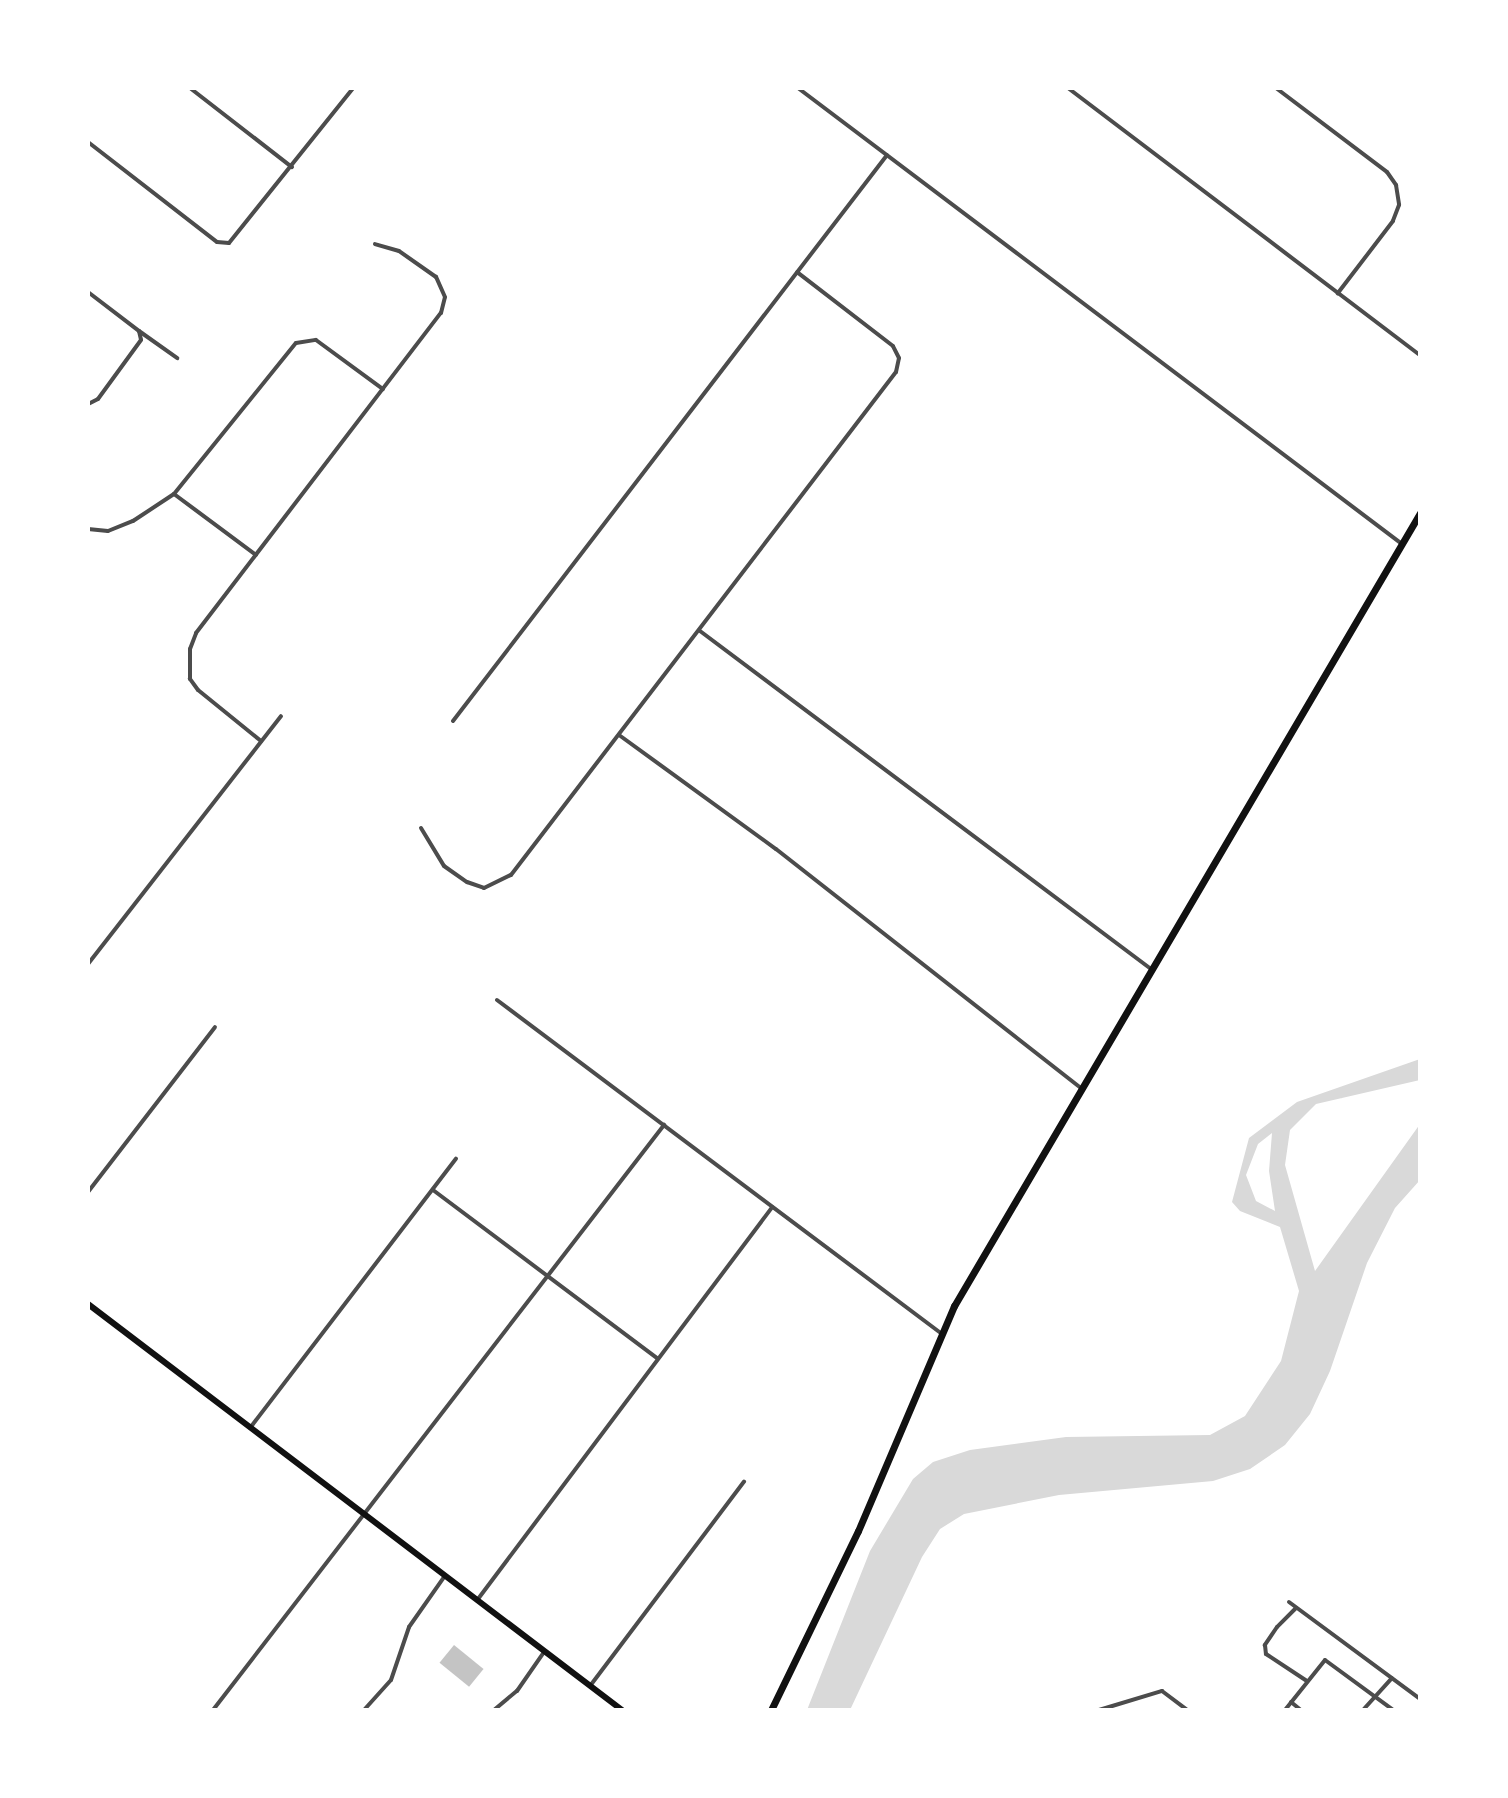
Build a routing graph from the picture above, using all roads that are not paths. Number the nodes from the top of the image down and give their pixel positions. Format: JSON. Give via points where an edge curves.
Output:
{"nodes":[{"id":1,"x":190,"y":88,"type":"edge"},
{"id":2,"x":353,"y":88,"type":"edge"},
{"id":3,"x":798,"y":88,"type":"edge"},
{"id":4,"x":1068,"y":88,"type":"edge"},
{"id":5,"x":1276,"y":88,"type":"edge"},
{"id":6,"x":88,"y":142,"type":"edge"},
{"id":7,"x":887,"y":155,"type":"junction"},
{"id":8,"x":292,"y":167,"type":"junction"},
{"id":9,"x":375,"y":244,"type":"dead end"},
{"id":10,"x":797,"y":272,"type":"junction"},
{"id":11,"x":88,"y":292,"type":"edge"},
{"id":12,"x":1338,"y":293,"type":"junction"},
{"id":13,"x":139,"y":331,"type":"junction"},
{"id":14,"x":1420,"y":355,"type":"edge"},
{"id":15,"x":177,"y":358,"type":"dead end"},
{"id":16,"x":383,"y":389,"type":"junction"},
{"id":17,"x":88,"y":404,"type":"edge"},
{"id":18,"x":174,"y":494,"type":"junction"},
{"id":19,"x":1420,"y":513,"type":"edge"},
{"id":20,"x":88,"y":529,"type":"edge"},
{"id":21,"x":1402,"y":544,"type":"junction"},
{"id":22,"x":256,"y":556,"type":"junction"},
{"id":23,"x":700,"y":631,"type":"junction"},
{"id":24,"x":281,"y":716,"type":"dead end"},
{"id":25,"x":453,"y":721,"type":"dead end"},
{"id":26,"x":619,"y":735,"type":"junction"},
{"id":27,"x":261,"y":741,"type":"junction"},
{"id":28,"x":421,"y":828,"type":"dead end"},
{"id":29,"x":88,"y":964,"type":"edge"},
{"id":30,"x":1151,"y":969,"type":"junction"},
{"id":31,"x":497,"y":1000,"type":"dead end"},
{"id":32,"x":215,"y":1027,"type":"dead end"},
{"id":33,"x":1081,"y":1088,"type":"junction"},
{"id":34,"x":664,"y":1125,"type":"junction"},
{"id":35,"x":456,"y":1159,"type":"dead end"},
{"id":36,"x":433,"y":1190,"type":"junction"},
{"id":37,"x":88,"y":1192,"type":"edge"},
{"id":38,"x":772,"y":1207,"type":"junction"},
{"id":39,"x":547,"y":1275,"type":"junction"},
{"id":40,"x":88,"y":1304,"type":"edge"},
{"id":41,"x":942,"y":1334,"type":"junction"},
{"id":42,"x":658,"y":1359,"type":"junction"},
{"id":43,"x":250,"y":1428,"type":"junction"},
{"id":44,"x":744,"y":1482,"type":"dead end"},
{"id":45,"x":363,"y":1514,"type":"junction"},
{"id":46,"x":444,"y":1577,"type":"junction"},
{"id":47,"x":477,"y":1601,"type":"junction"},
{"id":48,"x":1289,"y":1602,"type":"dead end"},
{"id":49,"x":1296,"y":1607,"type":"junction"},
{"id":50,"x":544,"y":1652,"type":"junction"},
{"id":51,"x":1392,"y":1678,"type":"junction"},
{"id":52,"x":1307,"y":1681,"type":"junction"},
{"id":53,"x":590,"y":1686,"type":"junction"},
{"id":54,"x":1377,"y":1698,"type":"junction"},
{"id":55,"x":1420,"y":1699,"type":"edge"},
{"id":56,"x":1291,"y":1702,"type":"junction"},
{"id":57,"x":213,"y":1710,"type":"edge"},
{"id":58,"x":364,"y":1710,"type":"edge"},
{"id":59,"x":494,"y":1710,"type":"edge"},
{"id":60,"x":622,"y":1710,"type":"edge"},
{"id":61,"x":771,"y":1710,"type":"edge"},
{"id":62,"x":1099,"y":1710,"type":"edge"},
{"id":63,"x":1187,"y":1710,"type":"edge"},
{"id":64,"x":1285,"y":1710,"type":"edge"},
{"id":65,"x":1301,"y":1710,"type":"edge"},
{"id":66,"x":1366,"y":1710,"type":"edge"},
{"id":67,"x":1393,"y":1710,"type":"edge"}],
"edges":[{"from":1,"to":8,"type":"street"},
{"from":2,"to":8,"type":"street"},
{"from":3,"to":7,"type":"street"},
{"from":4,"to":12,"type":"street"},
{"from":5,"to":12,"type":"street","via":[[1387,172],[1396,185],[1399,205],[1393,221]]},
{"from":6,"to":8,"type":"street","via":[[217,242],[234,241]]},
{"from":7,"to":10,"type":"street"},
{"from":7,"to":21,"type":"street"},
{"from":9,"to":16,"type":"street","via":[[399,251],[428,270],[445,297],[441,313]]},
{"from":10,"to":23,"type":"street","via":[[893,346],[898,365]]},
{"from":10,"to":25,"type":"street"},
{"from":11,"to":13,"type":"street"},
{"from":12,"to":14,"type":"street"},
{"from":13,"to":15,"type":"street"},
{"from":13,"to":17,"type":"street","via":[[137,350],[98,399]]},
{"from":16,"to":18,"type":"street","via":[[316,340],[296,343]]},
{"from":16,"to":22,"type":"street"},
{"from":18,"to":20,"type":"street","via":[[133,521],[108,531]]},
{"from":18,"to":22,"type":"street"},
{"from":19,"to":21,"type":"main road"},
{"from":21,"to":30,"type":"main road"},
{"from":22,"to":27,"type":"street","via":[[196,633],[188,667],[198,690]]},
{"from":23,"to":26,"type":"street"},
{"from":23,"to":30,"type":"street"},
{"from":24,"to":27,"type":"street"},
{"from":26,"to":28,"type":"street","via":[[499,884],[484,888],[444,866]]},
{"from":26,"to":33,"type":"street","via":[[776,849]]},
{"from":27,"to":29,"type":"street"},
{"from":30,"to":33,"type":"main road"},
{"from":31,"to":34,"type":"street"},
{"from":32,"to":37,"type":"street"},
{"from":33,"to":41,"type":"main road"},
{"from":34,"to":38,"type":"street"},
{"from":34,"to":39,"type":"street"},
{"from":35,"to":36,"type":"street"},
{"from":36,"to":39,"type":"street"},
{"from":36,"to":43,"type":"street"},
{"from":38,"to":41,"type":"street"},
{"from":38,"to":42,"type":"street"},
{"from":39,"to":42,"type":"street"},
{"from":39,"to":45,"type":"street"},
{"from":40,"to":43,"type":"main road"},
{"from":41,"to":61,"type":"main road","via":[[858,1531]]},
{"from":42,"to":47,"type":"street"},
{"from":43,"to":45,"type":"main road"},
{"from":44,"to":53,"type":"street"},
{"from":45,"to":46,"type":"main road"},
{"from":45,"to":57,"type":"street"},
{"from":46,"to":47,"type":"main road"},
{"from":46,"to":58,"type":"street","via":[[409,1627],[391,1680]]},
{"from":47,"to":50,"type":"main road"},
{"from":48,"to":49,"type":"street"},
{"from":49,"to":51,"type":"street"},
{"from":49,"to":52,"type":"street","via":[[1265,1645],[1266,1654]]},
{"from":50,"to":53,"type":"main road"},
{"from":50,"to":59,"type":"street","via":[[517,1691]]},
{"from":51,"to":54,"type":"street"},
{"from":51,"to":55,"type":"street"},
{"from":52,"to":54,"type":"street","via":[[1325,1660]]},
{"from":52,"to":56,"type":"street"},
{"from":53,"to":60,"type":"main road"},
{"from":54,"to":66,"type":"street"},
{"from":54,"to":67,"type":"street"},
{"from":56,"to":64,"type":"street"},
{"from":56,"to":65,"type":"street"},
{"from":62,"to":63,"type":"street","via":[[1162,1691]]}]}
